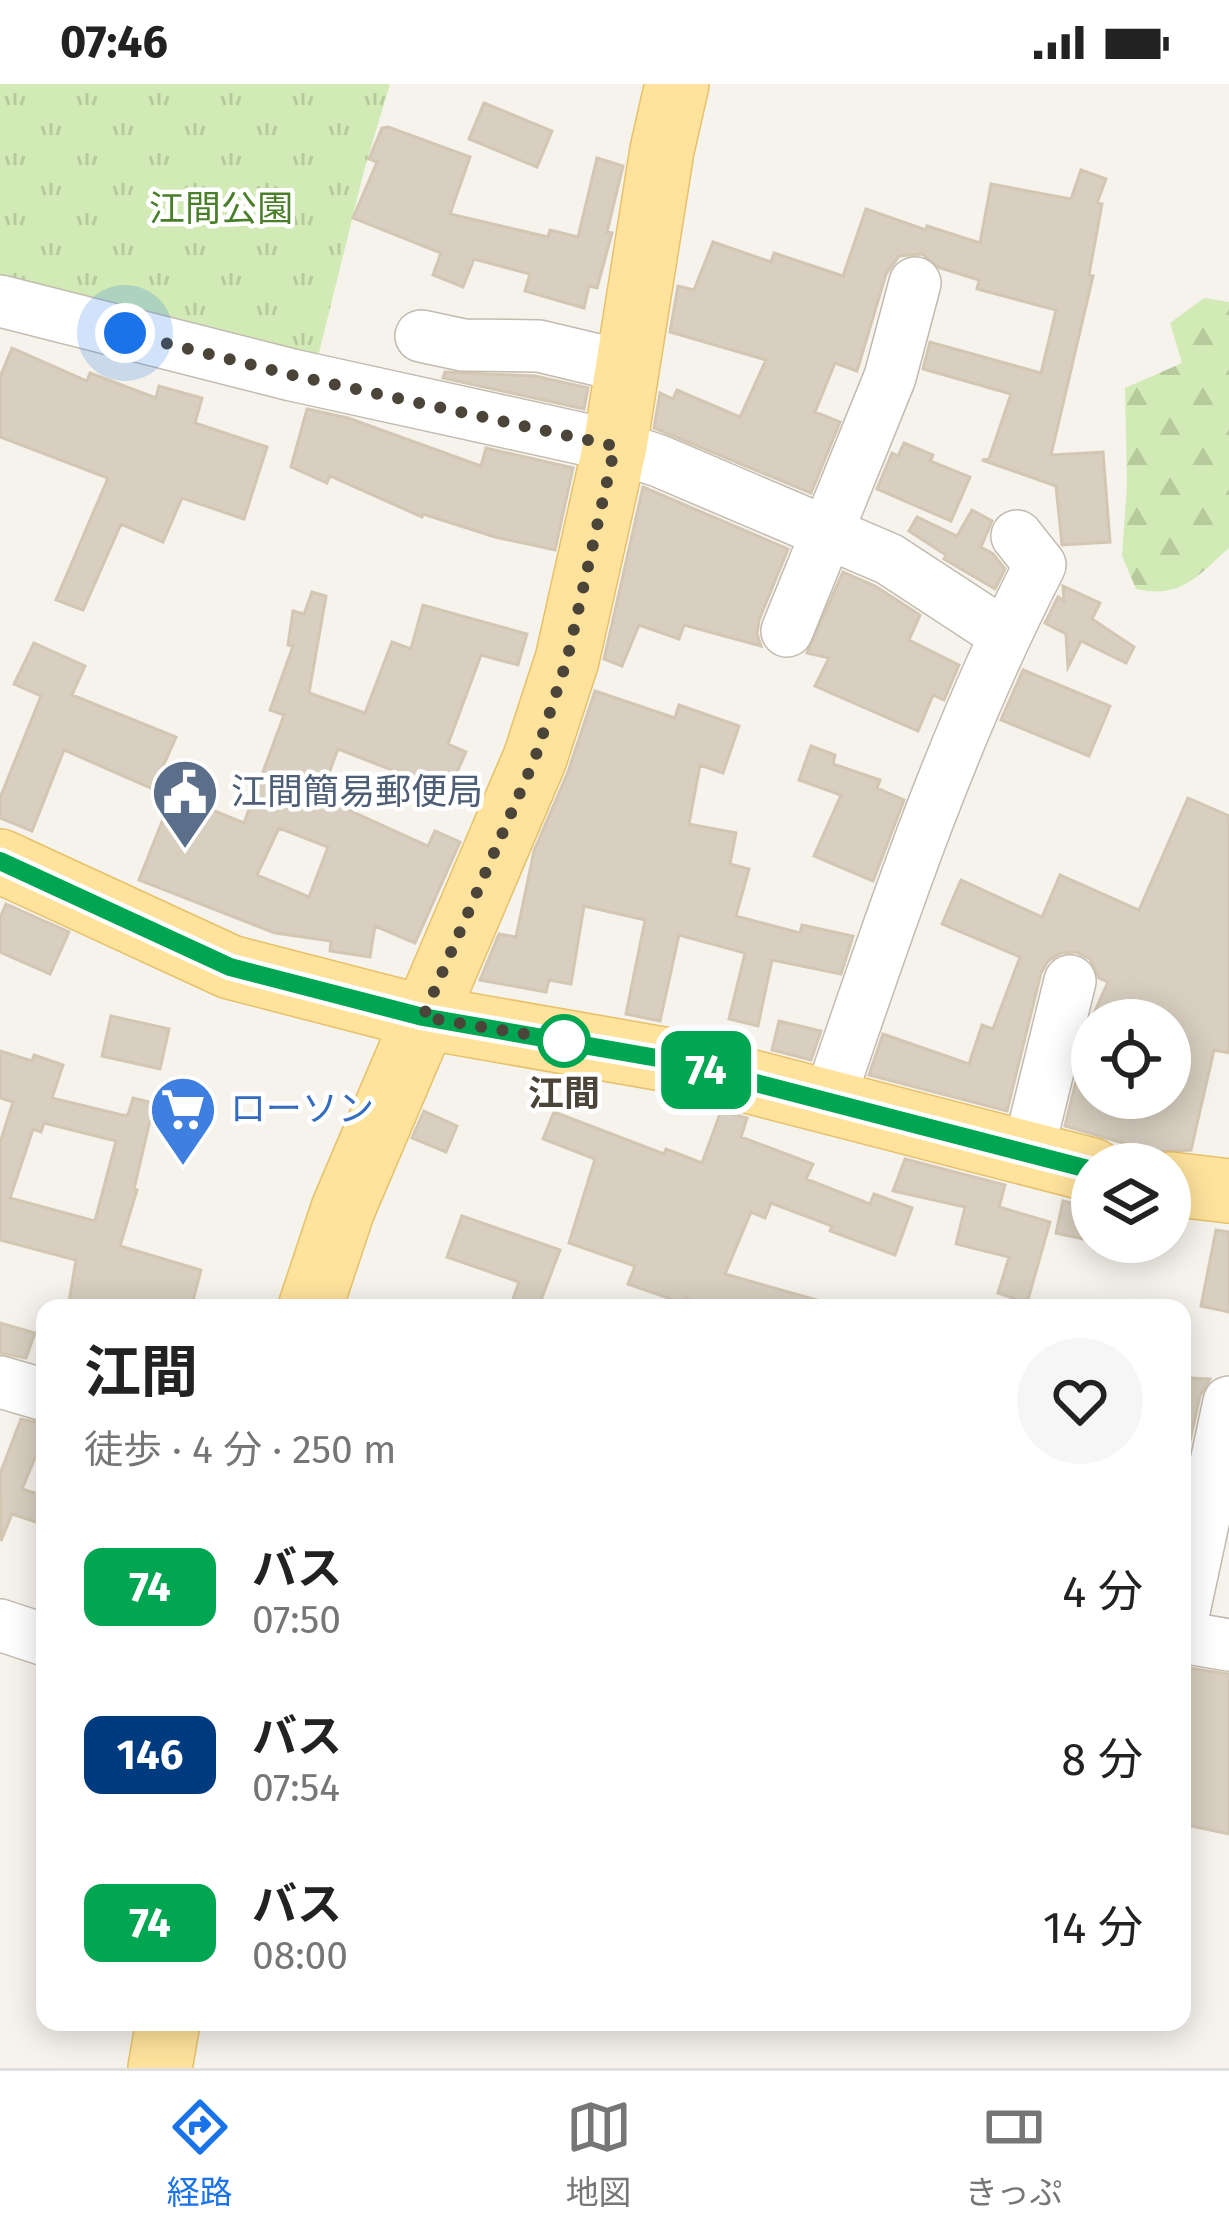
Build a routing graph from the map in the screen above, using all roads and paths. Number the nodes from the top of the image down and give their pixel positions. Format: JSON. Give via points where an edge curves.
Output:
{"nodes":[{"id":1,"x":677,"y":84,"type":"edge"},
{"id":2,"x":915,"y":283,"type":"dead end"},
{"id":3,"x":0,"y":301,"type":"edge"},
{"id":4,"x":421,"y":336,"type":"dead end"},
{"id":5,"x":627,"y":368,"type":"junction"},
{"id":6,"x":615,"y":446,"type":"junction"},
{"id":7,"x":828,"y":532,"type":"junction"},
{"id":8,"x":1016,"y":536,"type":"dead end"},
{"id":9,"x":787,"y":631,"type":"dead end"},
{"id":10,"x":1005,"y":635,"type":"junction"},
{"id":11,"x":0,"y":863,"type":"edge"},
{"id":12,"x":1070,"y":981,"type":"dead end"},
{"id":13,"x":423,"y":1017,"type":"junction"},
{"id":14,"x":828,"y":1103,"type":"junction"},
{"id":15,"x":1027,"y":1156,"type":"junction"},
{"id":16,"x":1071,"y":1165,"type":"edge"},
{"id":17,"x":1191,"y":1186,"type":"edge"},
{"id":18,"x":1229,"y":1191,"type":"edge"},
{"id":19,"x":313,"y":1299,"type":"edge"},
{"id":20,"x":0,"y":1382,"type":"edge"},
{"id":21,"x":36,"y":1392,"type":"edge"},
{"id":22,"x":1229,"y":1402,"type":"edge"},
{"id":23,"x":1191,"y":1579,"type":"edge"},
{"id":24,"x":0,"y":1625,"type":"edge"},
{"id":25,"x":36,"y":1637,"type":"edge"},
{"id":26,"x":1191,"y":1639,"type":"edge"},
{"id":27,"x":1229,"y":1645,"type":"edge"},
{"id":28,"x":166,"y":2031,"type":"edge"},
{"id":29,"x":160,"y":2068,"type":"edge"}],
"edges":[{"from":1,"to":5,"type":"main road"},
{"from":2,"to":7,"type":"street","via":[[890,377]]},
{"from":3,"to":6,"type":"street"},
{"from":4,"to":5,"type":"street","via":[[539,346]]},
{"from":5,"to":6,"type":"main road"},
{"from":6,"to":7,"type":"street"},
{"from":6,"to":13,"type":"main road","via":[[567,660],[535,758]]},
{"from":7,"to":9,"type":"street"},
{"from":7,"to":10,"type":"street","via":[[889,559]]},
{"from":8,"to":10,"type":"street","via":[[1040,565]]},
{"from":10,"to":14,"type":"street","via":[[919,845]]},
{"from":11,"to":13,"type":"main road","via":[[230,967]]},
{"from":12,"to":15,"type":"street"},
{"from":13,"to":14,"type":"main road","via":[[663,1059]]},
{"from":13,"to":19,"type":"main road"},
{"from":14,"to":15,"type":"main road"},
{"from":15,"to":16,"type":"main road"},
{"from":17,"to":18,"type":"main road"},
{"from":20,"to":21,"type":"street"},
{"from":22,"to":23,"type":"street"},
{"from":24,"to":25,"type":"street"},
{"from":26,"to":27,"type":"street"},
{"from":28,"to":29,"type":"main road"}]}
